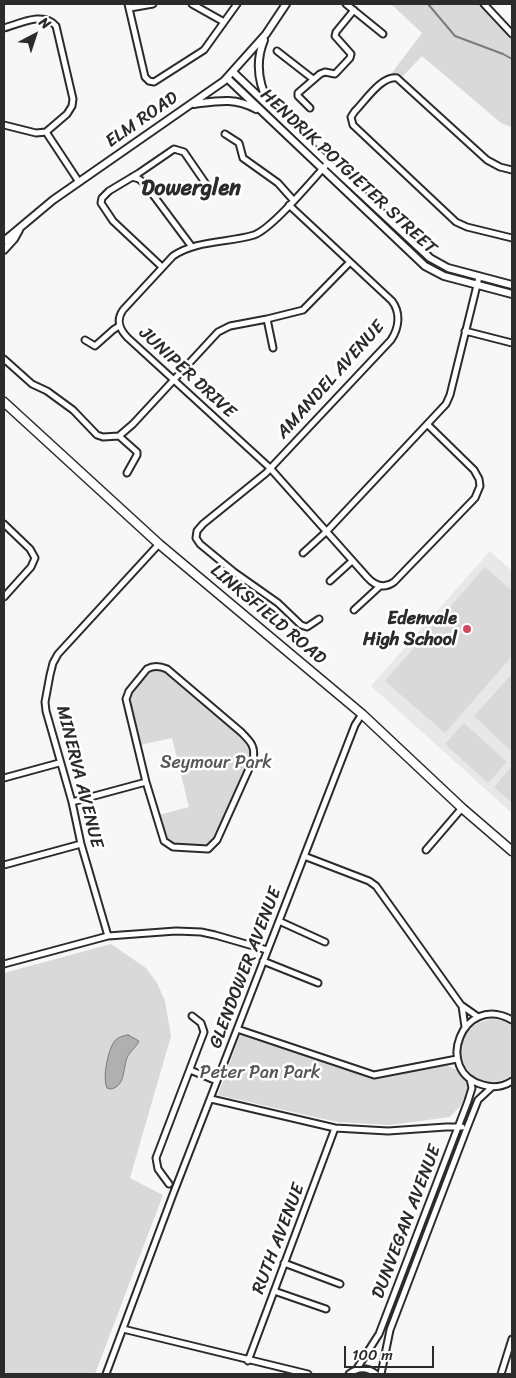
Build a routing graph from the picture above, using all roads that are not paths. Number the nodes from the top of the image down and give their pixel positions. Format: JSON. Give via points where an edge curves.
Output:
{"nodes":[{"id":1,"x":153,"y":4,"type":"edge"},
{"id":2,"x":192,"y":4,"type":"edge"},
{"id":3,"x":237,"y":4,"type":"edge"},
{"id":4,"x":286,"y":4,"type":"edge"},
{"id":5,"x":346,"y":4,"type":"edge"},
{"id":6,"x":484,"y":4,"type":"edge"},
{"id":7,"x":129,"y":6,"type":"edge"},
{"id":8,"x":354,"y":10,"type":"junction"},
{"id":9,"x":224,"y":22,"type":"junction"},
{"id":10,"x":4,"y":28,"type":"edge"},
{"id":11,"x":266,"y":34,"type":"junction"},
{"id":12,"x":383,"y":34,"type":"dead end"},
{"id":13,"x":512,"y":34,"type":"edge"},
{"id":14,"x":277,"y":51,"type":"dead end"},
{"id":15,"x":233,"y":72,"type":"junction"},
{"id":16,"x":227,"y":78,"type":"junction"},
{"id":17,"x":312,"y":79,"type":"junction"},
{"id":18,"x":192,"y":104,"type":"junction"},
{"id":19,"x":271,"y":108,"type":"junction"},
{"id":20,"x":310,"y":108,"type":"dead end"},
{"id":21,"x":268,"y":116,"type":"junction"},
{"id":22,"x":4,"y":125,"type":"edge"},
{"id":23,"x":46,"y":132,"type":"junction"},
{"id":24,"x":225,"y":134,"type":"dead end"},
{"id":25,"x":328,"y":163,"type":"junction"},
{"id":26,"x":146,"y":169,"type":"junction"},
{"id":27,"x":322,"y":169,"type":"junction"},
{"id":28,"x":512,"y":170,"type":"edge"},
{"id":29,"x":132,"y":178,"type":"junction"},
{"id":30,"x":79,"y":182,"type":"junction"},
{"id":31,"x":146,"y":184,"type":"junction"},
{"id":32,"x":206,"y":184,"type":"dead end"},
{"id":33,"x":294,"y":200,"type":"junction"},
{"id":34,"x":289,"y":205,"type":"junction"},
{"id":35,"x":21,"y":227,"type":"junction"},
{"id":36,"x":512,"y":238,"type":"edge"},
{"id":37,"x":4,"y":242,"type":"edge"},
{"id":38,"x":192,"y":247,"type":"junction"},
{"id":39,"x":4,"y":250,"type":"edge"},
{"id":40,"x":350,"y":262,"type":"junction"},
{"id":41,"x":162,"y":267,"type":"junction"},
{"id":42,"x":479,"y":277,"type":"junction"},
{"id":43,"x":512,"y":285,"type":"edge"},
{"id":44,"x":477,"y":286,"type":"junction"},
{"id":45,"x":512,"y":294,"type":"edge"},
{"id":46,"x":267,"y":319,"type":"junction"},
{"id":47,"x":119,"y":326,"type":"junction"},
{"id":48,"x":465,"y":332,"type":"junction"},
{"id":49,"x":85,"y":340,"type":"dead end"},
{"id":50,"x":512,"y":343,"type":"edge"},
{"id":51,"x":273,"y":348,"type":"dead end"},
{"id":52,"x":4,"y":359,"type":"edge"},
{"id":53,"x":174,"y":380,"type":"junction"},
{"id":54,"x":4,"y":402,"type":"edge"},
{"id":55,"x":428,"y":425,"type":"junction"},
{"id":56,"x":119,"y":436,"type":"junction"},
{"id":57,"x":270,"y":468,"type":"junction"},
{"id":58,"x":127,"y":473,"type":"dead end"},
{"id":59,"x":4,"y":524,"type":"edge"},
{"id":60,"x":327,"y":531,"type":"junction"},
{"id":61,"x":158,"y":544,"type":"junction"},
{"id":62,"x":303,"y":553,"type":"dead end"},
{"id":63,"x":352,"y":561,"type":"junction"},
{"id":64,"x":330,"y":581,"type":"dead end"},
{"id":65,"x":380,"y":586,"type":"junction"},
{"id":66,"x":4,"y":597,"type":"edge"},
{"id":67,"x":354,"y":610,"type":"dead end"},
{"id":68,"x":320,"y":619,"type":"dead end"},
{"id":69,"x":362,"y":714,"type":"junction"},
{"id":70,"x":59,"y":763,"type":"junction"},
{"id":71,"x":4,"y":778,"type":"edge"},
{"id":72,"x":146,"y":782,"type":"junction"},
{"id":73,"x":72,"y":802,"type":"junction"},
{"id":74,"x":462,"y":808,"type":"junction"},
{"id":75,"x":80,"y":844,"type":"junction"},
{"id":76,"x":426,"y":850,"type":"dead end"},
{"id":77,"x":512,"y":851,"type":"edge"},
{"id":78,"x":304,"y":856,"type":"junction"},
{"id":79,"x":4,"y":864,"type":"edge"},
{"id":80,"x":279,"y":921,"type":"junction"},
{"id":81,"x":108,"y":936,"type":"junction"},
{"id":82,"x":325,"y":942,"type":"dead end"},
{"id":83,"x":267,"y":950,"type":"junction"},
{"id":84,"x":263,"y":961,"type":"junction"},
{"id":85,"x":4,"y":964,"type":"edge"},
{"id":86,"x":318,"y":983,"type":"dead end"},
{"id":87,"x":461,"y":1005,"type":"junction"},
{"id":88,"x":192,"y":1016,"type":"dead end"},
{"id":89,"x":478,"y":1018,"type":"junction"},
{"id":90,"x":511,"y":1018,"type":"edge"},
{"id":91,"x":465,"y":1027,"type":"junction"},
{"id":92,"x":237,"y":1029,"type":"junction"},
{"id":93,"x":458,"y":1059,"type":"junction"},
{"id":94,"x":190,"y":1070,"type":"junction"},
{"id":95,"x":470,"y":1079,"type":"junction"},
{"id":96,"x":217,"y":1081,"type":"junction"},
{"id":97,"x":512,"y":1081,"type":"edge"},
{"id":98,"x":492,"y":1087,"type":"junction"},
{"id":99,"x":210,"y":1099,"type":"junction"},
{"id":100,"x":459,"y":1127,"type":"junction"},
{"id":101,"x":336,"y":1128,"type":"junction"},
{"id":102,"x":467,"y":1128,"type":"junction"},
{"id":103,"x":169,"y":1184,"type":"dead end"},
{"id":104,"x":427,"y":1206,"type":"junction"},
{"id":105,"x":436,"y":1210,"type":"junction"},
{"id":106,"x":412,"y":1248,"type":"junction"},
{"id":107,"x":420,"y":1251,"type":"junction"},
{"id":108,"x":284,"y":1263,"type":"junction"},
{"id":109,"x":340,"y":1284,"type":"dead end"},
{"id":110,"x":274,"y":1290,"type":"junction"},
{"id":111,"x":394,"y":1293,"type":"junction"},
{"id":112,"x":403,"y":1297,"type":"junction"},
{"id":113,"x":326,"y":1308,"type":"dead end"},
{"id":114,"x":123,"y":1329,"type":"junction"},
{"id":115,"x":378,"y":1334,"type":"junction"},
{"id":116,"x":388,"y":1338,"type":"junction"},
{"id":117,"x":512,"y":1339,"type":"edge"},
{"id":118,"x":248,"y":1360,"type":"junction"},
{"id":119,"x":356,"y":1370,"type":"junction"},
{"id":120,"x":106,"y":1374,"type":"edge"},
{"id":121,"x":308,"y":1374,"type":"edge"},
{"id":122,"x":349,"y":1374,"type":"edge"},
{"id":123,"x":376,"y":1374,"type":"edge"},
{"id":124,"x":381,"y":1374,"type":"edge"},
{"id":125,"x":501,"y":1374,"type":"edge"}],
"edges":[{"from":1,"to":7,"type":"street"},
{"from":2,"to":9,"type":"street"},
{"from":3,"to":9,"type":"street"},
{"from":4,"to":11,"type":"street","name":"ELM ROAD"},
{"from":5,"to":8,"type":"street"},
{"from":6,"to":13,"type":"street"},
{"from":7,"to":9,"type":"street","via":[[145,77],[149,81],[158,81],[204,50]]},
{"from":8,"to":12,"type":"street"},
{"from":8,"to":17,"type":"street","via":[[335,36],[351,54],[350,58],[335,74],[322,72]]},
{"from":10,"to":23,"type":"street","via":[[38,19],[50,20],[56,26],[73,103],[67,114]]},
{"from":11,"to":15,"type":"street","name":"ELM ROAD"},
{"from":11,"to":19,"type":"street","via":[[258,71]]},
{"from":14,"to":17,"type":"street"},
{"from":15,"to":16,"type":"street","name":"ELM ROAD"},
{"from":15,"to":19,"type":"street","name":"HENDRIK POTGIETER STREET"},
{"from":16,"to":18,"type":"street","name":"ELM ROAD"},
{"from":16,"to":21,"type":"street","name":"HENDRIK POTGIETER STREET"},
{"from":17,"to":20,"type":"street","via":[[297,95]]},
{"from":18,"to":21,"type":"street","via":[[233,100]]},
{"from":18,"to":30,"type":"street","name":"ELM ROAD"},
{"from":19,"to":25,"type":"street","name":"HENDRIK POTGIETER STREET"},
{"from":21,"to":27,"type":"street","name":"HENDRIK POTGIETER STREET"},
{"from":22,"to":23,"type":"street","via":[[36,133]]},
{"from":23,"to":30,"type":"street"},
{"from":24,"to":33,"type":"street","via":[[239,143],[243,158],[278,183]]},
{"from":25,"to":27,"type":"street","name":"JUNIPER DRIVE"},
{"from":25,"to":42,"type":"street","name":"HENDRIK POTGIETER STREET","via":[[430,258],[448,268]]},
{"from":26,"to":29,"type":"street"},
{"from":26,"to":31,"type":"street"},
{"from":26,"to":32,"type":"street","via":[[177,149],[188,156]]},
{"from":27,"to":33,"type":"street","name":"JUNIPER DRIVE"},
{"from":27,"to":44,"type":"street","name":"HENDRIK POTGIETER STREET","via":[[425,266],[444,276]]},
{"from":28,"to":36,"type":"street","via":[[487,160],[395,77],[388,78],[351,119],[353,125],[456,222]]},
{"from":29,"to":31,"type":"street"},
{"from":29,"to":41,"type":"street","via":[[104,194],[101,203],[113,221]]},
{"from":30,"to":35,"type":"street","name":"ELM ROAD"},
{"from":31,"to":38,"type":"street"},
{"from":33,"to":34,"type":"street","name":"JUNIPER DRIVE"},
{"from":34,"to":38,"type":"street","name":"JUNIPER DRIVE","via":[[261,232]]},
{"from":34,"to":40,"type":"street","name":"AMANDEL AVENUE"},
{"from":35,"to":37,"type":"street"},
{"from":35,"to":39,"type":"street","name":"ELM ROAD"},
{"from":38,"to":41,"type":"street","name":"JUNIPER DRIVE","via":[[177,253]]},
{"from":40,"to":46,"type":"street","via":[[303,310]]},
{"from":40,"to":57,"type":"street","name":"AMANDEL AVENUE","via":[[394,304],[397,331]]},
{"from":41,"to":47,"type":"street","name":"JUNIPER DRIVE","via":[[123,310]]},
{"from":42,"to":43,"type":"street","name":"HENDRIK POTGIETER STREET"},
{"from":42,"to":44,"type":"street"},
{"from":44,"to":45,"type":"street","name":"HENDRIK POTGIETER STREET"},
{"from":44,"to":48,"type":"street"},
{"from":46,"to":51,"type":"street"},
{"from":46,"to":53,"type":"street","via":[[222,329]]},
{"from":47,"to":49,"type":"street","via":[[96,345]]},
{"from":47,"to":53,"type":"street","name":"JUNIPER DRIVE","via":[[122,333]]},
{"from":48,"to":50,"type":"street"},
{"from":48,"to":55,"type":"street","via":[[450,395]]},
{"from":52,"to":56,"type":"street","via":[[34,385],[74,410],[97,434]]},
{"from":53,"to":56,"type":"street"},
{"from":53,"to":57,"type":"street","name":"JUNIPER DRIVE"},
{"from":54,"to":61,"type":"main road","name":"LINKSFIELD ROAD"},
{"from":55,"to":60,"type":"street"},
{"from":55,"to":65,"type":"street","via":[[474,470],[479,479],[479,492],[394,582]]},
{"from":56,"to":58,"type":"street","via":[[137,452]]},
{"from":57,"to":60,"type":"street","name":"JUNIPER DRIVE"},
{"from":57,"to":68,"type":"street","name":"AMANDEL AVENUE","via":[[200,527],[197,541],[278,603],[301,626],[307,627]]},
{"from":59,"to":66,"type":"street","via":[[35,558]]},
{"from":60,"to":62,"type":"street"},
{"from":60,"to":63,"type":"street","name":"JUNIPER DRIVE"},
{"from":61,"to":69,"type":"main road","name":"LINKSFIELD ROAD"},
{"from":61,"to":70,"type":"street","name":"MINERVA AVENUE","via":[[53,663],[45,706]]},
{"from":63,"to":64,"type":"street"},
{"from":63,"to":65,"type":"street","name":"JUNIPER DRIVE","via":[[370,581]]},
{"from":65,"to":67,"type":"street"},
{"from":69,"to":74,"type":"main road","name":"LINKSFIELD ROAD"},
{"from":69,"to":78,"type":"street","name":"GLENDOWER AVENUE"},
{"from":70,"to":71,"type":"street"},
{"from":70,"to":73,"type":"street","name":"MINERVA AVENUE"},
{"from":72,"to":72,"type":"street","via":[[164,841],[173,847],[208,848],[217,840],[254,753],[250,741],[241,732],[166,668],[158,666],[147,669],[129,691],[126,700]]},
{"from":72,"to":73,"type":"street"},
{"from":73,"to":75,"type":"street","name":"MINERVA AVENUE"},
{"from":74,"to":76,"type":"street"},
{"from":74,"to":77,"type":"main road","name":"LINKSFIELD ROAD"},
{"from":75,"to":79,"type":"street"},
{"from":75,"to":81,"type":"street","name":"MINERVA AVENUE"},
{"from":78,"to":80,"type":"street","name":"GLENDOWER AVENUE"},
{"from":78,"to":87,"type":"street","via":[[373,883]]},
{"from":80,"to":82,"type":"street"},
{"from":80,"to":83,"type":"street","name":"GLENDOWER AVENUE"},
{"from":81,"to":83,"type":"street","via":[[187,931],[215,935]]},
{"from":81,"to":85,"type":"street"},
{"from":83,"to":84,"type":"street","name":"GLENDOWER AVENUE"},
{"from":84,"to":86,"type":"street"},
{"from":84,"to":92,"type":"street","name":"GLENDOWER AVENUE"},
{"from":87,"to":89,"type":"street"},
{"from":87,"to":91,"type":"street"},
{"from":88,"to":94,"type":"street","via":[[201,1022],[204,1029]]},
{"from":89,"to":90,"type":"street","via":[[492,1014]]},
{"from":89,"to":91,"type":"street"},
{"from":91,"to":93,"type":"street","via":[[456,1049]]},
{"from":92,"to":93,"type":"street","via":[[374,1075]]},
{"from":92,"to":96,"type":"street","name":"GLENDOWER AVENUE"},
{"from":93,"to":95,"type":"street"},
{"from":94,"to":96,"type":"street"},
{"from":94,"to":103,"type":"street","via":[[156,1158],[158,1169]]},
{"from":95,"to":98,"type":"street"},
{"from":95,"to":100,"type":"street","name":"DUNVEGAN AVENUE","via":[[471,1091]]},
{"from":96,"to":99,"type":"street","name":"GLENDOWER AVENUE"},
{"from":97,"to":98,"type":"street"},
{"from":98,"to":102,"type":"street","name":"DUNVEGAN AVENUE","via":[[478,1100]]},
{"from":99,"to":101,"type":"street"},
{"from":99,"to":114,"type":"street","name":"GLENDOWER AVENUE"},
{"from":100,"to":101,"type":"street","via":[[388,1131]]},
{"from":100,"to":102,"type":"street"},
{"from":100,"to":104,"type":"street","name":"DUNVEGAN AVENUE"},
{"from":101,"to":108,"type":"street","name":"RUTH AVENUE"},
{"from":102,"to":105,"type":"street","name":"DUNVEGAN AVENUE"},
{"from":104,"to":105,"type":"street"},
{"from":104,"to":106,"type":"street","name":"DUNVEGAN AVENUE"},
{"from":105,"to":107,"type":"street","name":"DUNVEGAN AVENUE"},
{"from":106,"to":107,"type":"street"},
{"from":106,"to":111,"type":"street","name":"DUNVEGAN AVENUE"},
{"from":107,"to":112,"type":"street","name":"DUNVEGAN AVENUE"},
{"from":108,"to":109,"type":"street"},
{"from":108,"to":110,"type":"street","name":"RUTH AVENUE"},
{"from":110,"to":113,"type":"street"},
{"from":110,"to":118,"type":"street","name":"RUTH AVENUE"},
{"from":111,"to":112,"type":"street"},
{"from":111,"to":115,"type":"street","name":"DUNVEGAN AVENUE"},
{"from":112,"to":116,"type":"street","name":"DUNVEGAN AVENUE"},
{"from":114,"to":118,"type":"street"},
{"from":114,"to":120,"type":"street","name":"GLENDOWER AVENUE"},
{"from":115,"to":116,"type":"street"},
{"from":115,"to":119,"type":"street","name":"DUNVEGAN AVENUE"},
{"from":116,"to":124,"type":"street","name":"DUNVEGAN AVENUE"},
{"from":117,"to":125,"type":"street"},
{"from":118,"to":121,"type":"street"},
{"from":119,"to":122,"type":"street"},
{"from":119,"to":123,"type":"street","via":[[367,1369]]}]}
